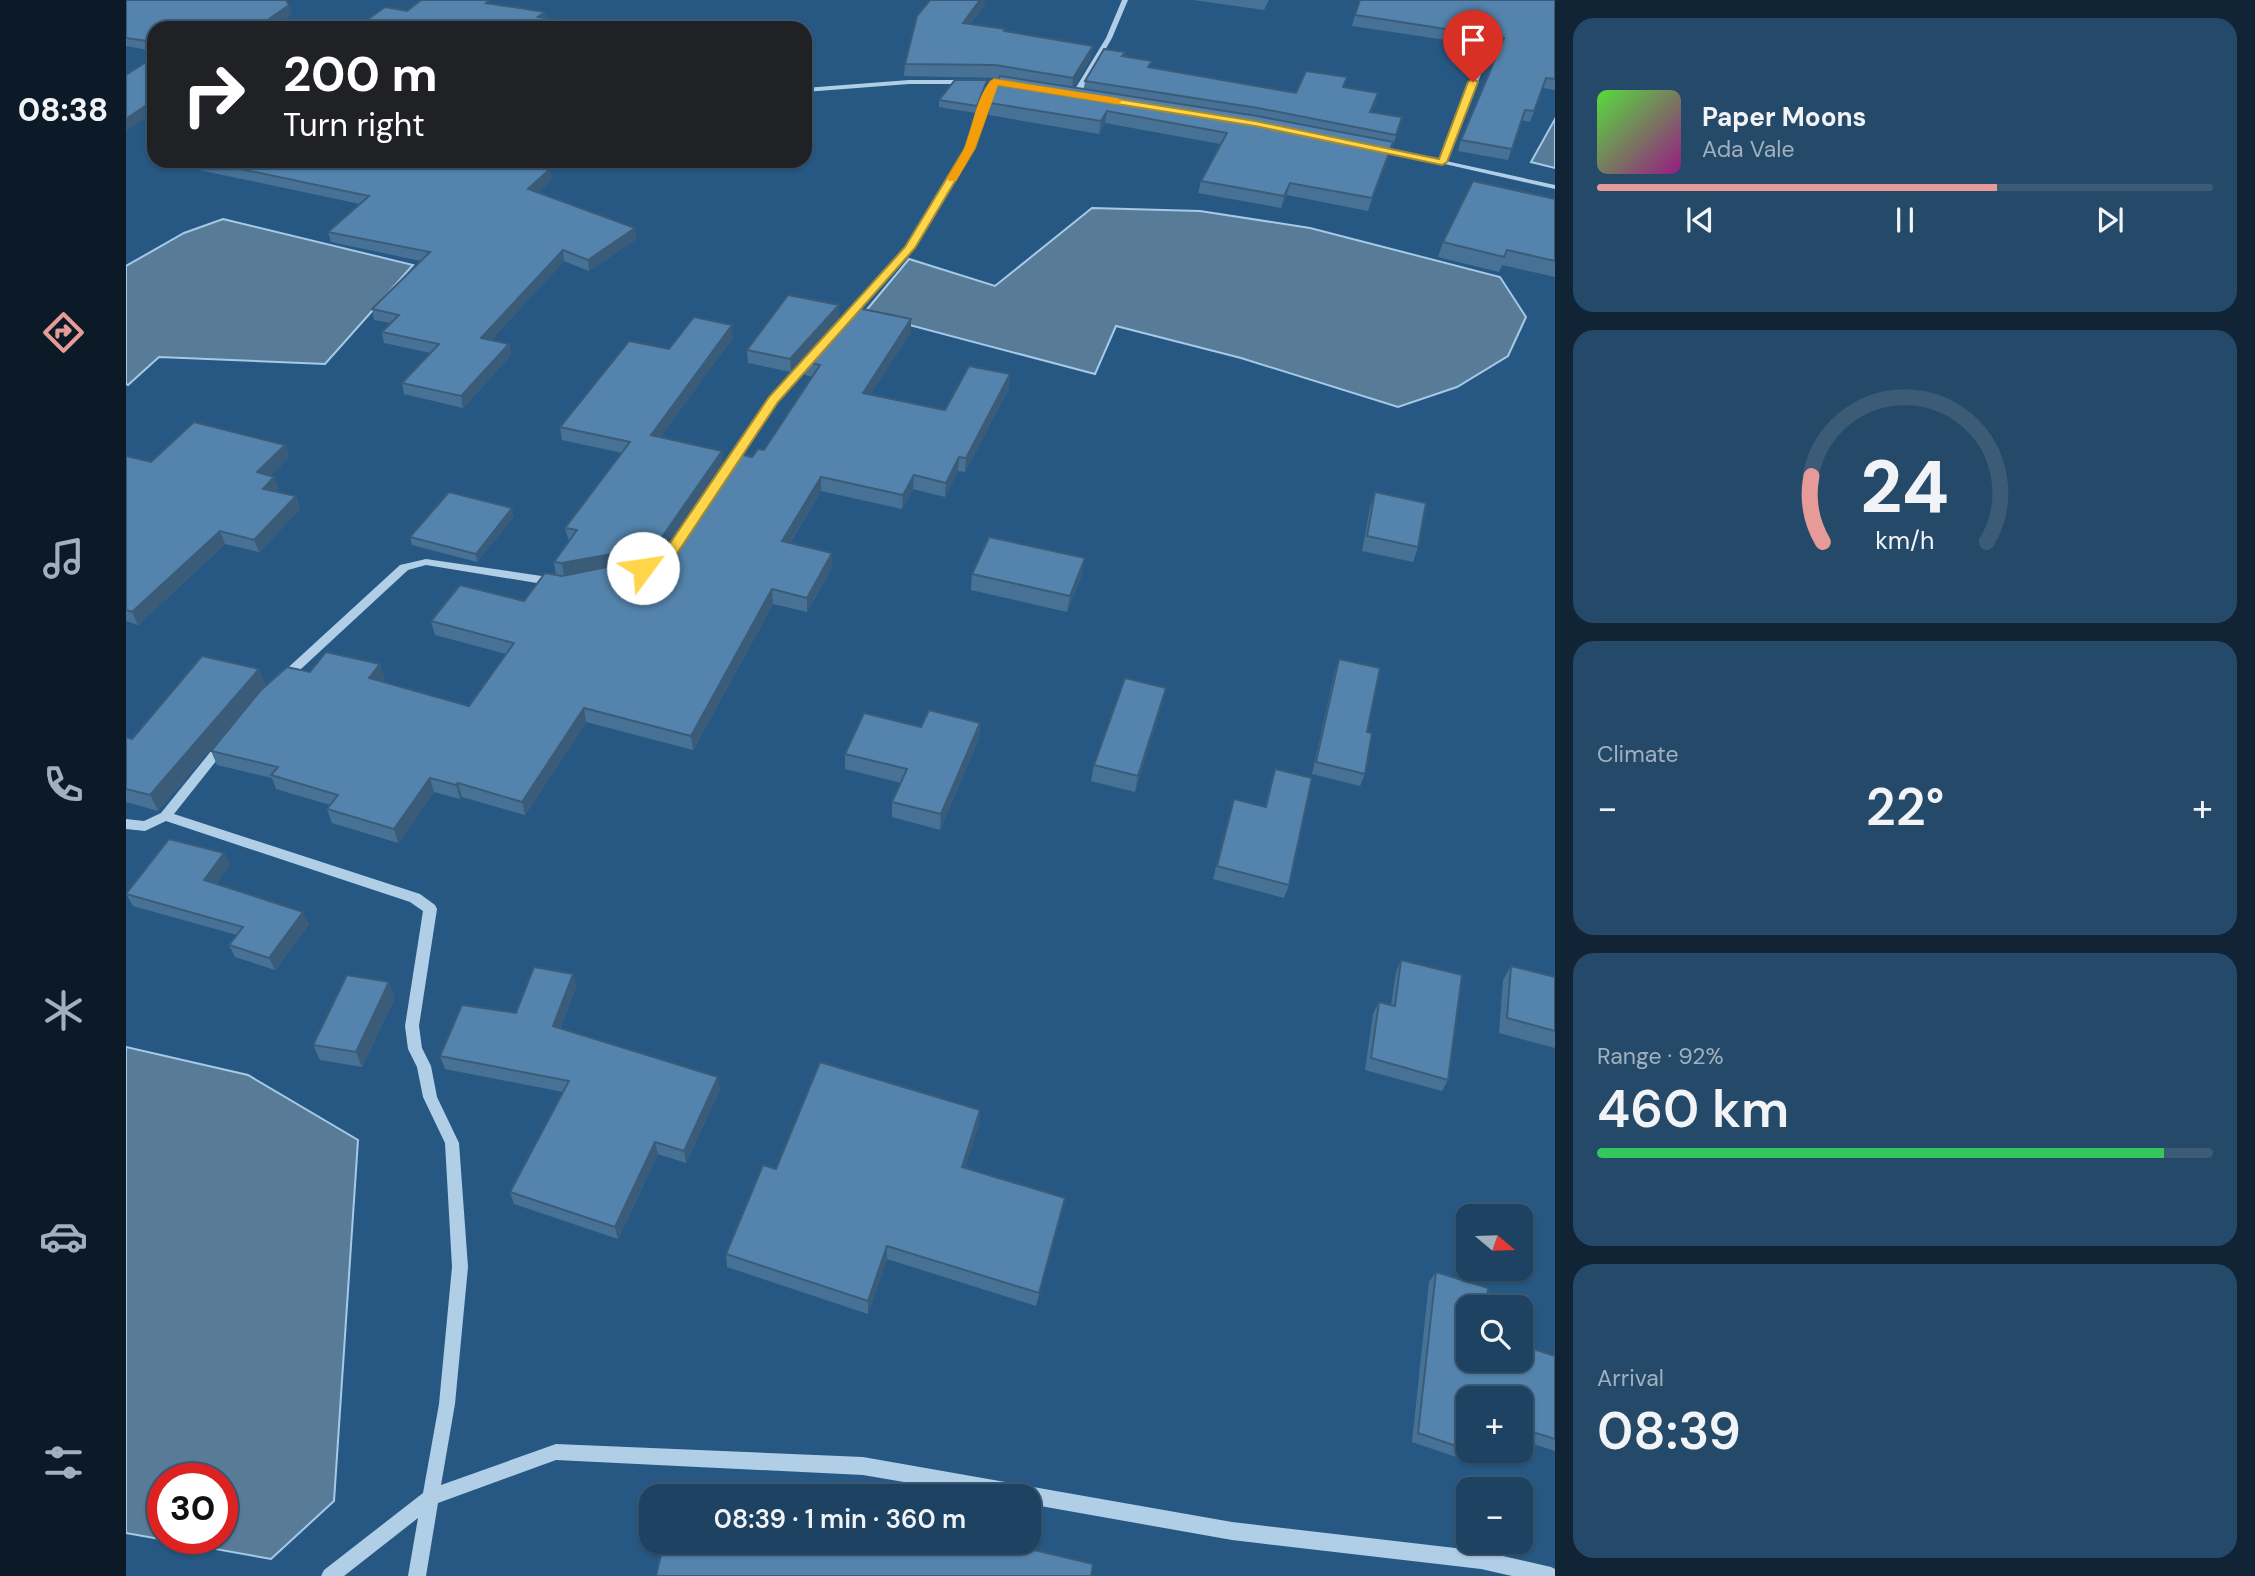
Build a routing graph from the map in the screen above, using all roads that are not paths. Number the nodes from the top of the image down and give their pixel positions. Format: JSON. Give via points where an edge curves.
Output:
{"nodes":[{"id":1,"x":1125,"y":0,"type":"edge"},
{"id":2,"x":1483,"y":57,"type":"dead end"},
{"id":3,"x":994,"y":82,"type":"junction"},
{"id":4,"x":1008,"y":84,"type":"edge"},
{"id":5,"x":812,"y":89,"type":"edge"},
{"id":6,"x":1062,"y":92,"type":"edge"},
{"id":7,"x":1076,"y":94,"type":"junction"},
{"id":8,"x":1089,"y":96,"type":"edge"},
{"id":9,"x":1358,"y":144,"type":"edge"},
{"id":10,"x":1442,"y":162,"type":"junction"},
{"id":11,"x":1555,"y":187,"type":"edge"},
{"id":12,"x":841,"y":325,"type":"edge"},
{"id":13,"x":824,"y":344,"type":"edge"},
{"id":14,"x":722,"y":476,"type":"edge"},
{"id":15,"x":564,"y":583,"type":"edge"},
{"id":16,"x":279,"y":682,"type":"edge"},
{"id":17,"x":234,"y":732,"type":"edge"},
{"id":18,"x":165,"y":816,"type":"junction"},
{"id":19,"x":126,"y":824,"type":"edge"},
{"id":20,"x":432,"y":1497,"type":"junction"},
{"id":21,"x":330,"y":1576,"type":"edge"},
{"id":22,"x":417,"y":1576,"type":"edge"},
{"id":23,"x":1551,"y":1576,"type":"edge"}],
"edges":[{"from":1,"to":7,"type":"street"},
{"from":2,"to":10,"type":"street"},
{"from":3,"to":4,"type":"street"},
{"from":3,"to":5,"type":"street"},
{"from":3,"to":12,"type":"street","via":[[970,148],[910,248]]},
{"from":6,"to":7,"type":"street"},
{"from":7,"to":8,"type":"street"},
{"from":9,"to":10,"type":"street"},
{"from":10,"to":11,"type":"street"},
{"from":13,"to":14,"type":"street","via":[[774,400]]},
{"from":15,"to":16,"type":"street","via":[[426,562],[404,566]]},
{"from":17,"to":18,"type":"street"},
{"from":18,"to":19,"type":"street","via":[[145,826]]},
{"from":18,"to":20,"type":"street","via":[[415,898],[430,909],[411,1026],[430,1097],[452,1143],[460,1267],[447,1404]]},
{"from":20,"to":21,"type":"street"},
{"from":20,"to":22,"type":"street"},
{"from":20,"to":23,"type":"street","via":[[556,1452],[863,1466],[1232,1531],[1480,1560]]}]}
